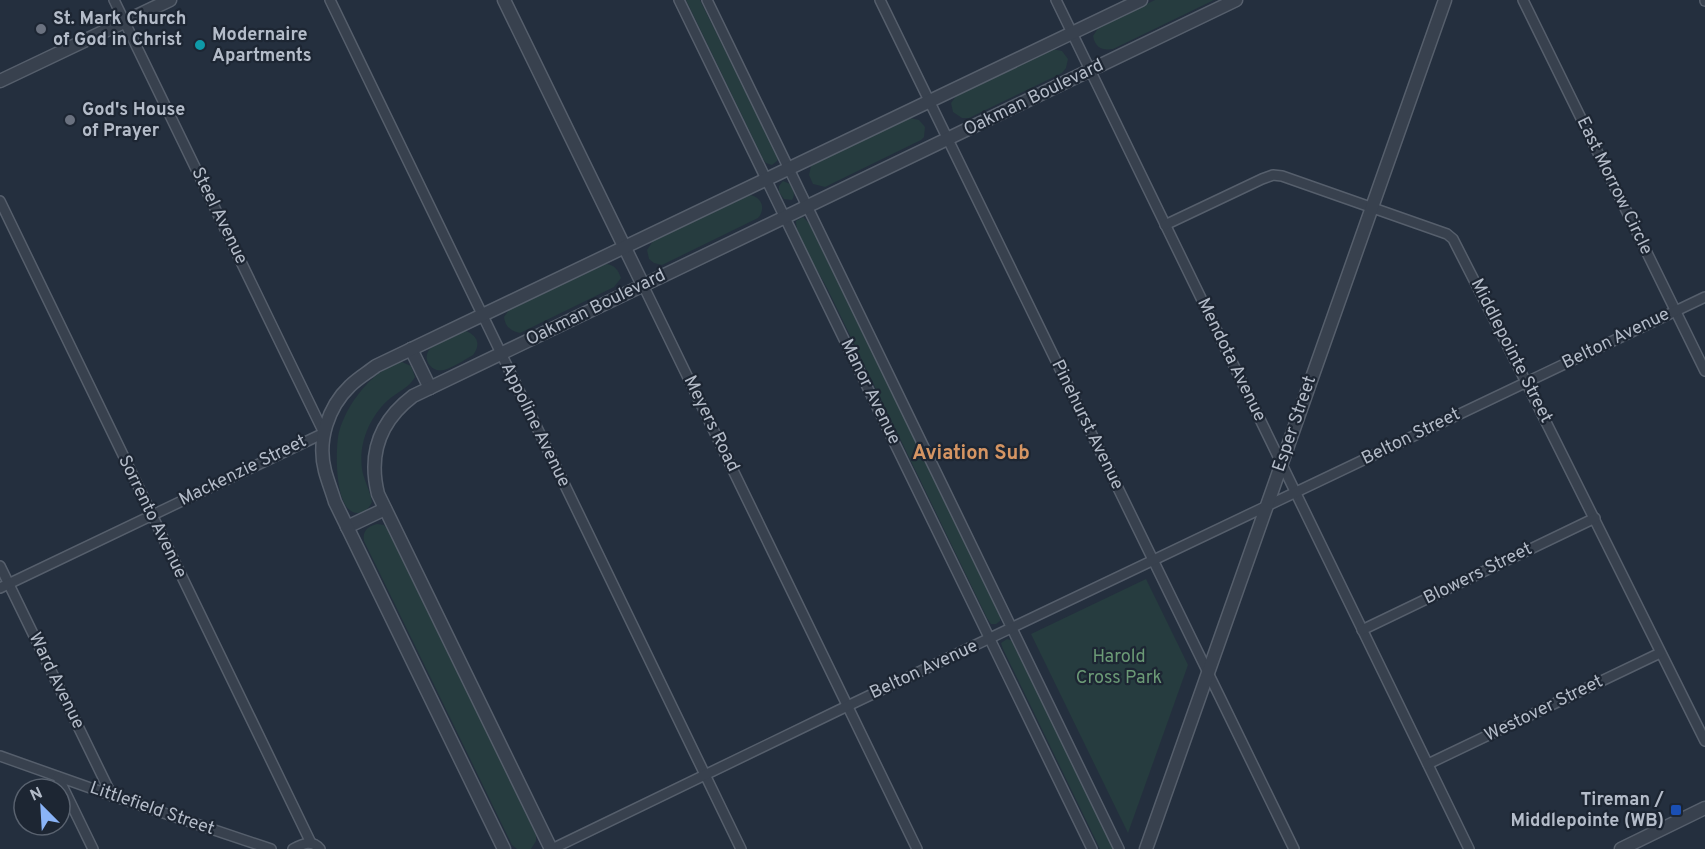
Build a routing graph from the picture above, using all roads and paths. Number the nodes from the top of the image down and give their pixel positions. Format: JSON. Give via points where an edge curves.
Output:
{"nodes":[{"id":1,"x":114,"y":0,"type":"edge"},
{"id":2,"x":170,"y":0,"type":"edge"},
{"id":3,"x":330,"y":0,"type":"edge"},
{"id":4,"x":504,"y":0,"type":"edge"},
{"id":5,"x":680,"y":0,"type":"edge"},
{"id":6,"x":707,"y":0,"type":"edge"},
{"id":7,"x":880,"y":0,"type":"edge"},
{"id":8,"x":1056,"y":0,"type":"edge"},
{"id":9,"x":1141,"y":0,"type":"edge"},
{"id":10,"x":1236,"y":0,"type":"edge"},
{"id":11,"x":1445,"y":0,"type":"edge"},
{"id":12,"x":1523,"y":0,"type":"edge"},
{"id":13,"x":125,"y":21,"type":"junction"},
{"id":14,"x":1072,"y":33,"type":"junction"},
{"id":15,"x":1090,"y":71,"type":"junction"},
{"id":16,"x":0,"y":81,"type":"edge"},
{"id":17,"x":929,"y":101,"type":"junction"},
{"id":18,"x":947,"y":139,"type":"junction"},
{"id":19,"x":788,"y":169,"type":"junction"},
{"id":20,"x":766,"y":180,"type":"junction"},
{"id":21,"x":0,"y":201,"type":"edge"},
{"id":22,"x":807,"y":207,"type":"junction"},
{"id":23,"x":1371,"y":207,"type":"junction"},
{"id":24,"x":785,"y":218,"type":"junction"},
{"id":25,"x":1165,"y":225,"type":"junction"},
{"id":26,"x":625,"y":247,"type":"junction"},
{"id":27,"x":643,"y":285,"type":"junction"},
{"id":28,"x":1705,"y":297,"type":"edge"},
{"id":29,"x":1675,"y":311,"type":"junction"},
{"id":30,"x":482,"y":315,"type":"junction"},
{"id":31,"x":411,"y":349,"type":"junction"},
{"id":32,"x":500,"y":354,"type":"junction"},
{"id":33,"x":1705,"y":371,"type":"edge"},
{"id":34,"x":1526,"y":382,"type":"junction"},
{"id":35,"x":430,"y":388,"type":"junction"},
{"id":36,"x":324,"y":433,"type":"junction"},
{"id":37,"x":1281,"y":464,"type":"junction"},
{"id":38,"x":1295,"y":493,"type":"junction"},
{"id":39,"x":1267,"y":506,"type":"junction"},
{"id":40,"x":385,"y":509,"type":"junction"},
{"id":41,"x":151,"y":515,"type":"junction"},
{"id":42,"x":1594,"y":518,"type":"junction"},
{"id":43,"x":347,"y":527,"type":"junction"},
{"id":44,"x":1153,"y":561,"type":"junction"},
{"id":45,"x":0,"y":566,"type":"edge"},
{"id":46,"x":4,"y":586,"type":"edge"},
{"id":47,"x":1012,"y":628,"type":"junction"},
{"id":48,"x":1362,"y":630,"type":"junction"},
{"id":49,"x":990,"y":639,"type":"junction"},
{"id":50,"x":1660,"y":653,"type":"junction"},
{"id":51,"x":1208,"y":674,"type":"junction"},
{"id":52,"x":848,"y":706,"type":"junction"},
{"id":53,"x":1705,"y":741,"type":"edge"},
{"id":54,"x":0,"y":756,"type":"edge"},
{"id":55,"x":1428,"y":765,"type":"junction"},
{"id":56,"x":705,"y":775,"type":"junction"},
{"id":57,"x":58,"y":777,"type":"edge"},
{"id":58,"x":72,"y":782,"type":"edge"},
{"id":59,"x":112,"y":796,"type":"junction"},
{"id":60,"x":72,"y":806,"type":"edge"},
{"id":61,"x":1705,"y":808,"type":"edge"},
{"id":62,"x":311,"y":843,"type":"junction"},
{"id":63,"x":93,"y":849,"type":"edge"},
{"id":64,"x":271,"y":849,"type":"edge"},
{"id":65,"x":293,"y":849,"type":"edge"},
{"id":66,"x":320,"y":849,"type":"edge"},
{"id":67,"x":504,"y":849,"type":"edge"},
{"id":68,"x":552,"y":849,"type":"edge"},
{"id":69,"x":741,"y":849,"type":"edge"},
{"id":70,"x":917,"y":849,"type":"edge"},
{"id":71,"x":1092,"y":849,"type":"edge"},
{"id":72,"x":1119,"y":849,"type":"edge"},
{"id":73,"x":1146,"y":849,"type":"edge"},
{"id":74,"x":1294,"y":849,"type":"edge"},
{"id":75,"x":1469,"y":849,"type":"edge"},
{"id":76,"x":1621,"y":849,"type":"edge"}],
"edges":[{"from":1,"to":13,"type":"street","name":"Steel Avenue"},
{"from":2,"to":13,"type":"street"},
{"from":3,"to":30,"type":"street","name":"Appoline Avenue"},
{"from":4,"to":26,"type":"street","name":"Meyers Road"},
{"from":5,"to":20,"type":"street","name":"Manor Avenue"},
{"from":6,"to":19,"type":"street","name":"Manor Avenue"},
{"from":7,"to":17,"type":"street","name":"Pinehurst Avenue"},
{"from":8,"to":14,"type":"street","name":"Mendota Avenue"},
{"from":9,"to":14,"type":"street"},
{"from":10,"to":15,"type":"street","name":"Oakman Boulevard"},
{"from":11,"to":23,"type":"street","name":"Esper Street"},
{"from":12,"to":29,"type":"street","name":"East Morrow Circle"},
{"from":13,"to":16,"type":"street"},
{"from":13,"to":36,"type":"street","name":"Steel Avenue"},
{"from":14,"to":15,"type":"street","name":"Mendota Avenue"},
{"from":14,"to":17,"type":"street"},
{"from":15,"to":18,"type":"street","name":"Oakman Boulevard"},
{"from":15,"to":25,"type":"street","name":"Mendota Avenue"},
{"from":17,"to":18,"type":"street","name":"Pinehurst Avenue"},
{"from":17,"to":19,"type":"street"},
{"from":18,"to":22,"type":"street","name":"Oakman Boulevard"},
{"from":18,"to":44,"type":"street","name":"Pinehurst Avenue"},
{"from":19,"to":20,"type":"street"},
{"from":19,"to":22,"type":"street","name":"Manor Avenue"},
{"from":20,"to":24,"type":"street","name":"Manor Avenue"},
{"from":20,"to":26,"type":"street"},
{"from":21,"to":41,"type":"street","name":"Sorrento Avenue"},
{"from":22,"to":24,"type":"street","name":"Oakman Boulevard"},
{"from":22,"to":47,"type":"street","name":"Manor Avenue"},
{"from":23,"to":25,"type":"street","name":"Middlepointe Street","via":[[1273,175]]},
{"from":23,"to":34,"type":"street","name":"Middlepointe Street","via":[[1453,239]]},
{"from":23,"to":37,"type":"street","name":"Esper Street"},
{"from":24,"to":27,"type":"street","name":"Oakman Boulevard"},
{"from":24,"to":49,"type":"street","name":"Manor Avenue"},
{"from":25,"to":37,"type":"street","name":"Mendota Avenue"},
{"from":26,"to":27,"type":"street","name":"Meyers Road"},
{"from":26,"to":30,"type":"street"},
{"from":27,"to":32,"type":"street","name":"Oakman Boulevard"},
{"from":27,"to":52,"type":"street","name":"Meyers Road"},
{"from":28,"to":29,"type":"street","name":"Belton Avenue"},
{"from":29,"to":33,"type":"street","name":"East Morrow Circle"},
{"from":29,"to":34,"type":"street","name":"Belton Avenue"},
{"from":30,"to":31,"type":"street"},
{"from":30,"to":32,"type":"street","name":"Appoline Avenue"},
{"from":31,"to":35,"type":"street"},
{"from":31,"to":36,"type":"street","via":[[376,366],[350,386],[333,407]]},
{"from":32,"to":35,"type":"street","name":"Oakman Boulevard"},
{"from":32,"to":56,"type":"street","name":"Appoline Avenue"},
{"from":34,"to":38,"type":"street","name":"Belton Street"},
{"from":34,"to":42,"type":"street","name":"Middlepointe Street"},
{"from":35,"to":40,"type":"street","name":"Oakman Boulevard","via":[[400,406],[380,436],[374,474]]},
{"from":36,"to":41,"type":"street","name":"Mackenzie Street"},
{"from":36,"to":43,"type":"street","via":[[325,471]]},
{"from":37,"to":38,"type":"street","name":"Mendota Avenue"},
{"from":37,"to":39,"type":"street","name":"Esper Street"},
{"from":38,"to":39,"type":"street","name":"Belton Avenue"},
{"from":38,"to":48,"type":"street","name":"Mendota Avenue"},
{"from":39,"to":44,"type":"street","name":"Belton Avenue"},
{"from":39,"to":51,"type":"street","name":"Esper Street"},
{"from":40,"to":43,"type":"street"},
{"from":40,"to":68,"type":"street","name":"Oakman Boulevard"},
{"from":41,"to":46,"type":"street","name":"Mackenzie Street"},
{"from":41,"to":62,"type":"street","name":"Sorrento Avenue"},
{"from":42,"to":48,"type":"street","name":"Blowers Street"},
{"from":42,"to":50,"type":"street","name":"Middlepointe Street"},
{"from":43,"to":67,"type":"street"},
{"from":44,"to":47,"type":"street","name":"Belton Avenue"},
{"from":44,"to":51,"type":"street","name":"Pinehurst Avenue"},
{"from":45,"to":46,"type":"street","name":"Ward Avenue"},
{"from":46,"to":59,"type":"street","name":"Ward Avenue"},
{"from":47,"to":49,"type":"street","name":"Belton Avenue"},
{"from":47,"to":72,"type":"street","name":"Manor Avenue"},
{"from":48,"to":55,"type":"street","name":"Mendota Avenue"},
{"from":49,"to":52,"type":"street","name":"Belton Avenue"},
{"from":49,"to":71,"type":"street","name":"Manor Avenue"},
{"from":50,"to":53,"type":"street","name":"Middlepointe Street"},
{"from":50,"to":55,"type":"street","name":"Westover Street"},
{"from":51,"to":73,"type":"street","name":"Esper Street"},
{"from":51,"to":74,"type":"street","name":"Pinehurst Avenue"},
{"from":52,"to":56,"type":"street","name":"Belton Avenue"},
{"from":52,"to":70,"type":"street","name":"Meyers Road"},
{"from":54,"to":57,"type":"street","name":"Littlefield Street"},
{"from":55,"to":75,"type":"street","name":"Mendota Avenue"},
{"from":56,"to":68,"type":"street","name":"Belton Avenue"},
{"from":56,"to":69,"type":"street","name":"Appoline Avenue"},
{"from":58,"to":59,"type":"street","name":"Littlefield Street"},
{"from":59,"to":64,"type":"street","name":"Littlefield Street"},
{"from":60,"to":63,"type":"street"},
{"from":61,"to":76,"type":"street"},
{"from":62,"to":65,"type":"street"},
{"from":62,"to":66,"type":"street"}]}
